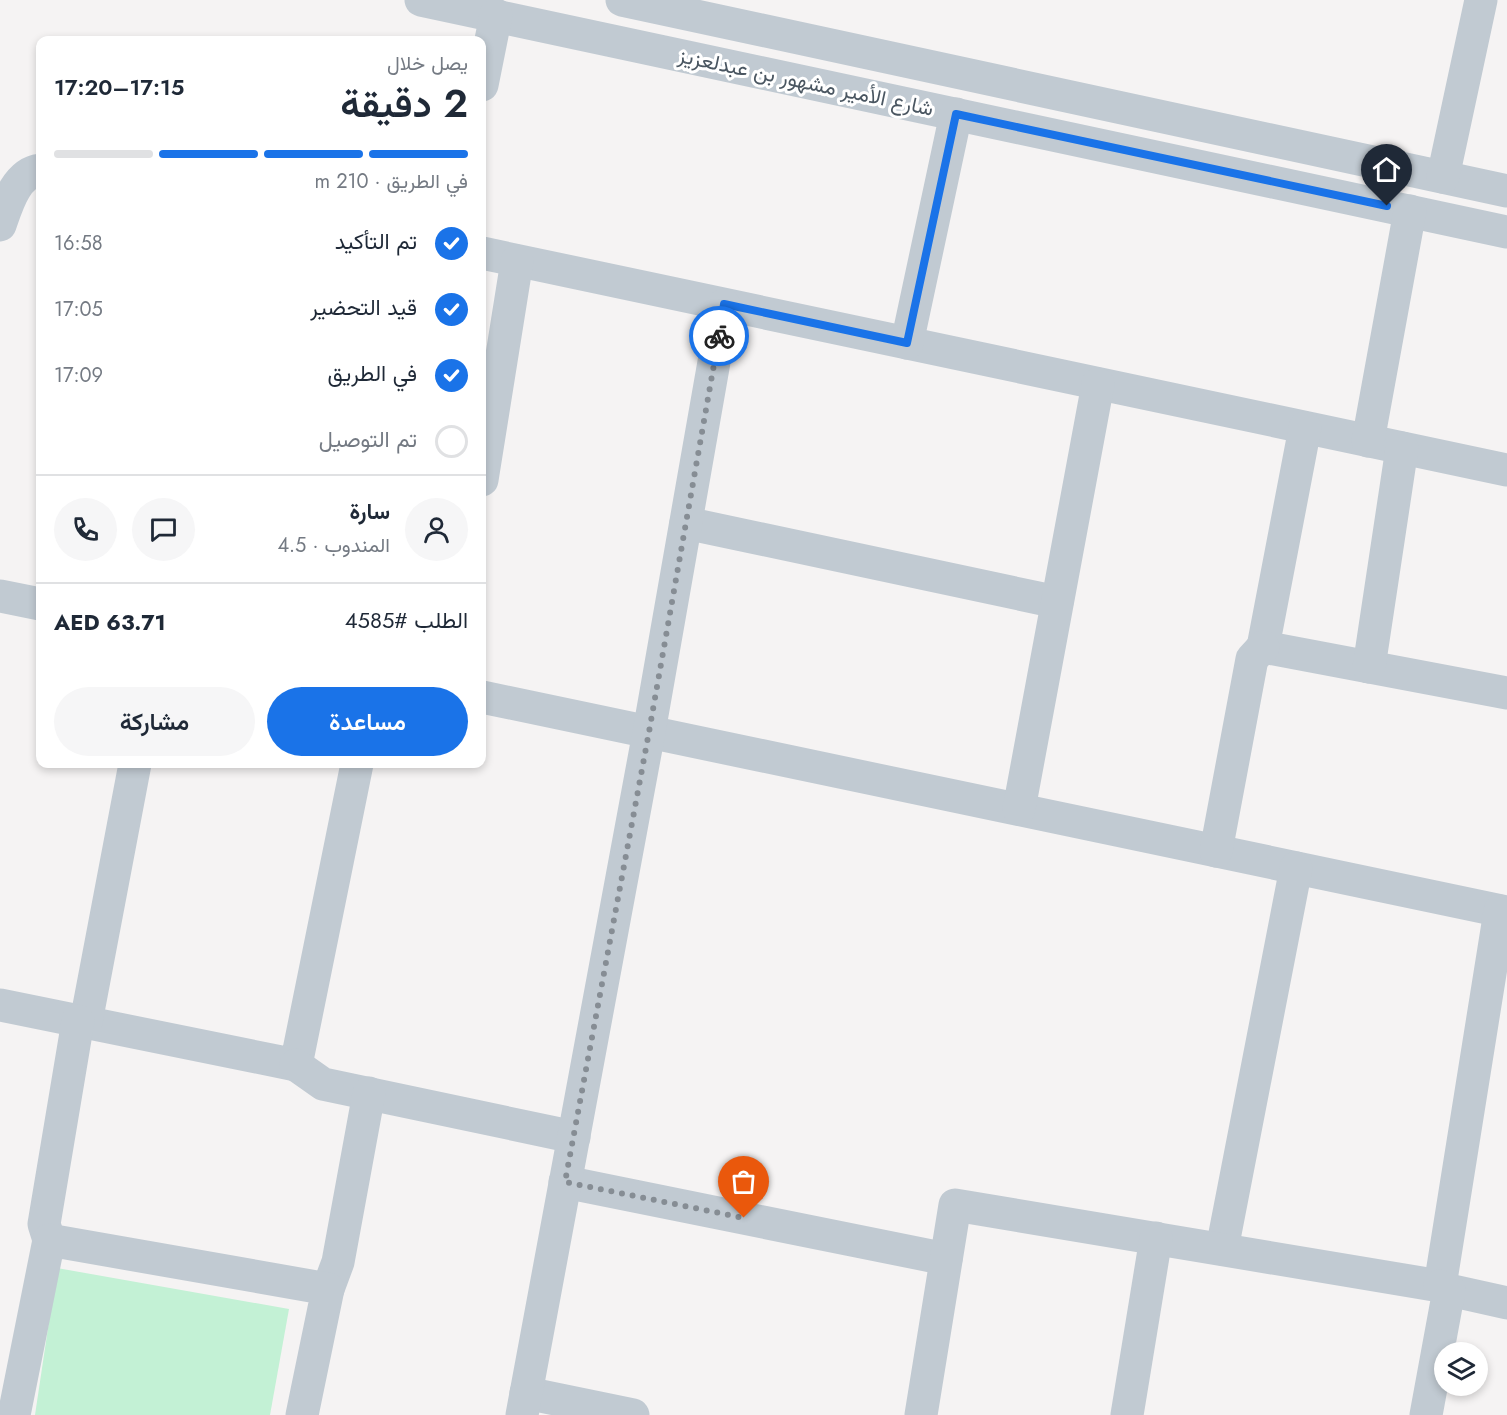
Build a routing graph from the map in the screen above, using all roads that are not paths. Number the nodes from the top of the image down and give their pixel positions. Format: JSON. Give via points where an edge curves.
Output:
{"nodes":[{"id":1,"x":421,"y":0,"type":"edge"},
{"id":2,"x":622,"y":0,"type":"edge"},
{"id":3,"x":1481,"y":0,"type":"edge"},
{"id":4,"x":712,"y":10,"type":"edge"},
{"id":5,"x":496,"y":15,"type":"junction"},
{"id":6,"x":486,"y":65,"type":"edge"},
{"id":7,"x":956,"y":114,"type":"junction"},
{"id":8,"x":36,"y":170,"type":"edge"},
{"id":9,"x":1443,"y":177,"type":"junction"},
{"id":10,"x":1507,"y":191,"type":"edge"},
{"id":11,"x":1410,"y":211,"type":"junction"},
{"id":12,"x":0,"y":225,"type":"edge"},
{"id":13,"x":1507,"y":232,"type":"edge"},
{"id":14,"x":486,"y":254,"type":"edge"},
{"id":15,"x":517,"y":261,"type":"junction"},
{"id":16,"x":724,"y":304,"type":"junction"},
{"id":17,"x":907,"y":343,"type":"junction"},
{"id":18,"x":1098,"y":384,"type":"junction"},
{"id":19,"x":1305,"y":428,"type":"junction"},
{"id":20,"x":1368,"y":441,"type":"junction"},
{"id":21,"x":1402,"y":448,"type":"junction"},
{"id":22,"x":486,"y":453,"type":"edge"},
{"id":23,"x":1507,"y":471,"type":"edge"},
{"id":24,"x":686,"y":523,"type":"junction"},
{"id":25,"x":0,"y":596,"type":"edge"},
{"id":26,"x":1057,"y":602,"type":"junction"},
{"id":27,"x":36,"y":603,"type":"edge"},
{"id":28,"x":1263,"y":647,"type":"junction"},
{"id":29,"x":1368,"y":667,"type":"junction"},
{"id":30,"x":1507,"y":693,"type":"edge"},
{"id":31,"x":486,"y":698,"type":"edge"},
{"id":32,"x":649,"y":732,"type":"junction"},
{"id":33,"x":134,"y":768,"type":"edge"},
{"id":34,"x":356,"y":768,"type":"edge"},
{"id":35,"x":1019,"y":810,"type":"junction"},
{"id":36,"x":1216,"y":851,"type":"junction"},
{"id":37,"x":1296,"y":868,"type":"junction"},
{"id":38,"x":1503,"y":911,"type":"edge"},
{"id":39,"x":0,"y":1005,"type":"edge"},
{"id":40,"x":82,"y":1022,"type":"junction"},
{"id":41,"x":296,"y":1065,"type":"junction"},
{"id":42,"x":369,"y":1093,"type":"junction"},
{"id":43,"x":574,"y":1137,"type":"junction"},
{"id":44,"x":565,"y":1182,"type":"junction"},
{"id":45,"x":1156,"y":1238,"type":"junction"},
{"id":46,"x":49,"y":1240,"type":"junction"},
{"id":47,"x":1222,"y":1249,"type":"junction"},
{"id":48,"x":946,"y":1258,"type":"junction"},
{"id":49,"x":1444,"y":1288,"type":"junction"},
{"id":50,"x":328,"y":1289,"type":"junction"},
{"id":51,"x":1507,"y":1303,"type":"edge"},
{"id":52,"x":524,"y":1404,"type":"edge"},
{"id":53,"x":14,"y":1415,"type":"edge"},
{"id":54,"x":302,"y":1415,"type":"edge"},
{"id":55,"x":633,"y":1415,"type":"edge"},
{"id":56,"x":921,"y":1415,"type":"edge"},
{"id":57,"x":1127,"y":1415,"type":"edge"},
{"id":58,"x":1426,"y":1415,"type":"edge"}],
"edges":[{"from":1,"to":5,"type":"street","name":"شارع الأمير مشهور بن عبدلعزيز"},
{"from":2,"to":4,"type":"street","name":"شارع الأمير مشهور بن عبدلعزيز"},
{"from":3,"to":9,"type":"street"},
{"from":4,"to":9,"type":"street","name":"شارع الأمير مشهور بن عبدلعزيز"},
{"from":5,"to":6,"type":"street"},
{"from":5,"to":7,"type":"street","name":"شارع الأمير مشهور بن عبدلعزيز"},
{"from":7,"to":11,"type":"street","name":"شارع الأمير مشهور بن عبدلعزيز"},
{"from":7,"to":17,"type":"street"},
{"from":8,"to":12,"type":"street","via":[[13,190]]},
{"from":9,"to":10,"type":"street","name":"شارع الأمير مشهور بن عبدلعزيز"},
{"from":11,"to":13,"type":"street","name":"شارع الأمير مشهور بن عبدلعزيز"},
{"from":11,"to":20,"type":"street"},
{"from":14,"to":15,"type":"street"},
{"from":15,"to":16,"type":"street"},
{"from":15,"to":22,"type":"street"},
{"from":16,"to":17,"type":"street"},
{"from":16,"to":24,"type":"street"},
{"from":17,"to":18,"type":"street"},
{"from":18,"to":19,"type":"street"},
{"from":18,"to":26,"type":"street"},
{"from":19,"to":20,"type":"street"},
{"from":19,"to":28,"type":"street"},
{"from":20,"to":21,"type":"street"},
{"from":21,"to":23,"type":"street"},
{"from":21,"to":29,"type":"street"},
{"from":24,"to":26,"type":"street"},
{"from":24,"to":32,"type":"street"},
{"from":25,"to":27,"type":"street"},
{"from":26,"to":35,"type":"street"},
{"from":28,"to":29,"type":"street"},
{"from":28,"to":36,"type":"street","via":[[1252,659]]},
{"from":29,"to":30,"type":"street"},
{"from":31,"to":32,"type":"street"},
{"from":32,"to":35,"type":"street"},
{"from":32,"to":43,"type":"street"},
{"from":33,"to":40,"type":"street"},
{"from":34,"to":41,"type":"street"},
{"from":35,"to":36,"type":"street"},
{"from":36,"to":37,"type":"street"},
{"from":37,"to":38,"type":"street"},
{"from":37,"to":47,"type":"street"},
{"from":38,"to":49,"type":"street"},
{"from":39,"to":40,"type":"street"},
{"from":40,"to":41,"type":"street"},
{"from":40,"to":46,"type":"street","via":[[44,1224]]},
{"from":41,"to":42,"type":"street","via":[[323,1084]]},
{"from":42,"to":43,"type":"street"},
{"from":42,"to":50,"type":"street","via":[[338,1262]]},
{"from":43,"to":44,"type":"street"},
{"from":44,"to":48,"type":"street"},
{"from":44,"to":52,"type":"street"},
{"from":45,"to":47,"type":"street"},
{"from":45,"to":48,"type":"street","via":[[955,1204]]},
{"from":45,"to":57,"type":"street"},
{"from":46,"to":50,"type":"street"},
{"from":46,"to":53,"type":"street"},
{"from":47,"to":49,"type":"street"},
{"from":48,"to":56,"type":"street"},
{"from":49,"to":51,"type":"street"},
{"from":49,"to":58,"type":"street"},
{"from":50,"to":54,"type":"street"},
{"from":52,"to":55,"type":"street"}]}
